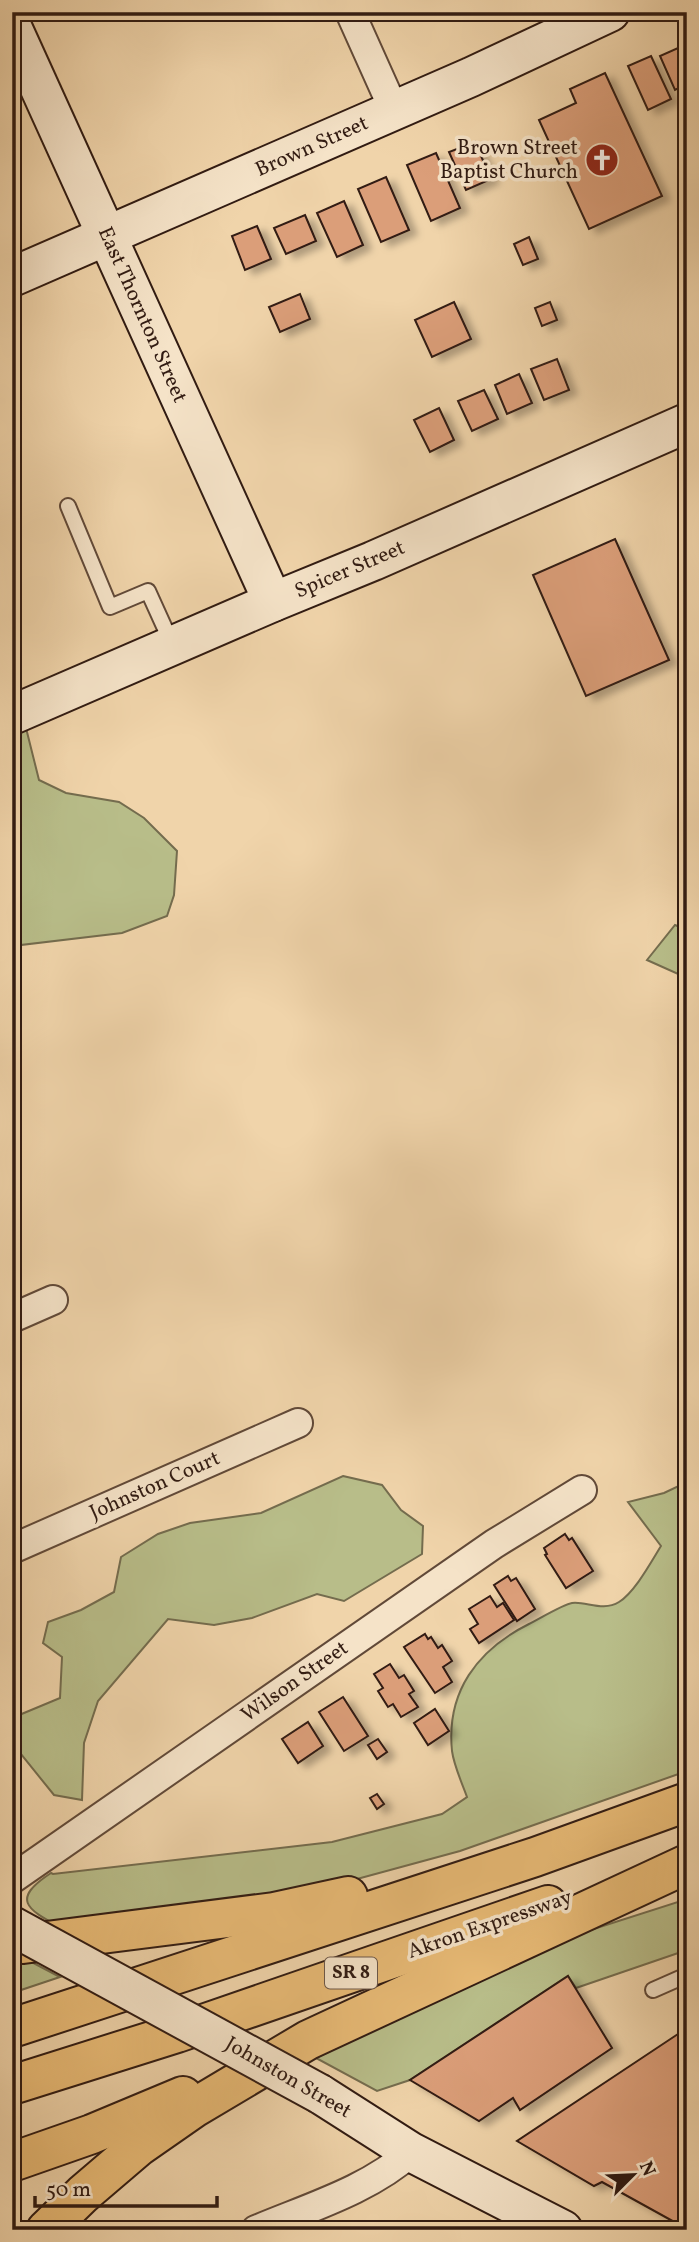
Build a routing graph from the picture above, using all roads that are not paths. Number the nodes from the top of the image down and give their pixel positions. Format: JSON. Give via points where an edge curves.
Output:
{"nodes":[{"id":1,"x":349,"y":12,"type":"edge"},
{"id":2,"x":610,"y":12,"type":"edge"},
{"id":3,"x":12,"y":27,"type":"edge"},
{"id":4,"x":394,"y":110,"type":"junction"},
{"id":5,"x":107,"y":237,"type":"junction"},
{"id":6,"x":12,"y":277,"type":"edge"},
{"id":7,"x":687,"y":423,"type":"edge"},
{"id":8,"x":68,"y":506,"type":"dead end"},
{"id":9,"x":272,"y":602,"type":"junction"},
{"id":10,"x":173,"y":645,"type":"junction"},
{"id":11,"x":12,"y":715,"type":"edge"},
{"id":12,"x":53,"y":1300,"type":"dead end"},
{"id":13,"x":12,"y":1318,"type":"edge"},
{"id":14,"x":298,"y":1423,"type":"dead end"},
{"id":15,"x":582,"y":1490,"type":"dead end"},
{"id":16,"x":12,"y":1549,"type":"edge"},
{"id":17,"x":687,"y":1802,"type":"edge"},
{"id":18,"x":687,"y":1852,"type":"edge"},
{"id":19,"x":534,"y":1857,"type":"junction"},
{"id":20,"x":687,"y":1864,"type":"edge"},
{"id":21,"x":12,"y":1879,"type":"edge"},
{"id":22,"x":12,"y":1926,"type":"edge"},
{"id":23,"x":12,"y":1945,"type":"edge"},
{"id":24,"x":687,"y":1975,"type":"edge"},
{"id":25,"x":653,"y":1990,"type":"dead end"},
{"id":26,"x":12,"y":2028,"type":"edge"},
{"id":27,"x":308,"y":2040,"type":"junction"},
{"id":28,"x":12,"y":2085,"type":"edge"},
{"id":29,"x":411,"y":2152,"type":"junction"},
{"id":30,"x":12,"y":2162,"type":"edge"},
{"id":31,"x":46,"y":2230,"type":"edge"},
{"id":32,"x":256,"y":2230,"type":"edge"},
{"id":33,"x":563,"y":2230,"type":"edge"}],
"edges":[{"from":1,"to":4,"type":"street"},
{"from":2,"to":4,"type":"main road","name":"Brown Street"},
{"from":3,"to":5,"type":"main road","name":"East Thornton Street"},
{"from":4,"to":5,"type":"main road","name":"Brown Street"},
{"from":5,"to":6,"type":"main road","name":"Brown Street"},
{"from":5,"to":9,"type":"main road","name":"East Thornton Street"},
{"from":7,"to":9,"type":"main road","name":"Spicer Street"},
{"from":8,"to":10,"type":"lane","via":[[110,607],[148,591]]},
{"from":9,"to":10,"type":"main road","name":"Spicer Street"},
{"from":10,"to":11,"type":"main road","name":"Spicer Street"},
{"from":12,"to":13,"type":"street"},
{"from":14,"to":16,"type":"street","name":"Johnston Court"},
{"from":15,"to":21,"type":"street","name":"Wilson Street","via":[[483,1551]]},
{"from":17,"to":19,"type":"highway","number":"SR 8"},
{"from":18,"to":28,"type":"highway","name":"Akron Expressway","number":"SR 8","via":[[525,1914]]},
{"from":19,"to":23,"type":"highway","via":[[274,1912]]},
{"from":19,"to":26,"type":"highway","number":"SR 8"},
{"from":20,"to":27,"type":"highway"},
{"from":22,"to":29,"type":"main road","name":"Johnston Street","bridge":true,"via":[[320,2094]]},
{"from":24,"to":25,"type":"lane"},
{"from":27,"to":30,"type":"highway","via":[[92,2134]]},
{"from":27,"to":31,"type":"highway","via":[[138,2147]]},
{"from":29,"to":32,"type":"street","via":[[363,2184]]},
{"from":29,"to":33,"type":"main road","name":"Johnston Street"}]}
